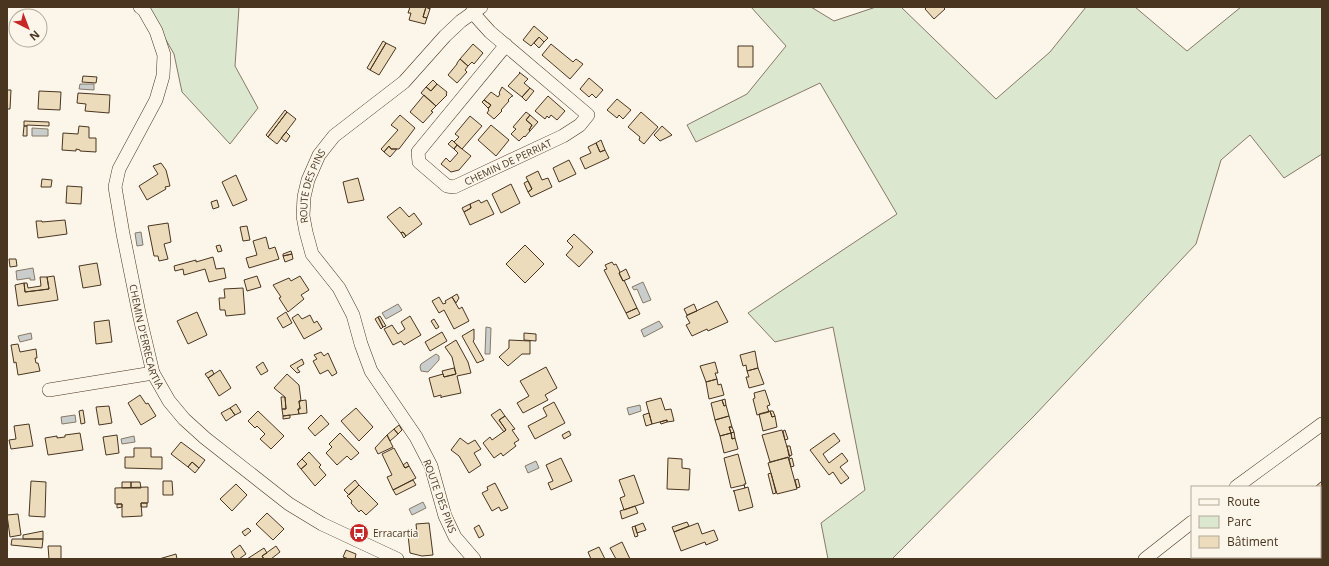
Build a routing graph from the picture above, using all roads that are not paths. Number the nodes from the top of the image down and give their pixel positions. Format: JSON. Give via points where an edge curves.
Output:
{"nodes":[{"id":1,"x":140,"y":7,"type":"edge"},
{"id":2,"x":477,"y":10,"type":"edge"},
{"id":3,"x":506,"y":45,"type":"junction"},
{"id":4,"x":153,"y":373,"type":"junction"},
{"id":5,"x":49,"y":390,"type":"dead end"},
{"id":6,"x":1322,"y":424,"type":"edge"},
{"id":7,"x":1237,"y":486,"type":"edge"},
{"id":8,"x":1191,"y":523,"type":"edge"},
{"id":9,"x":397,"y":559,"type":"edge"},
{"id":10,"x":474,"y":559,"type":"edge"},
{"id":11,"x":1144,"y":559,"type":"edge"}],
"edges":[{"from":1,"to":4,"type":"street","name":"CHEMIN D'ERRECARTIA","via":[[156,31],[164,54],[163,76],[156,100],[119,169],[115,187],[122,234]]},
{"from":2,"to":3,"type":"street","name":"CHEMIN DE PERRIAT","via":[[490,32]]},
{"from":2,"to":10,"type":"street","name":"ROUTE DES PINS","via":[[445,36],[404,82],[334,136],[319,155],[308,180],[303,216],[312,254],[339,288],[353,315],[371,371],[416,437],[431,466],[445,516],[455,538]]},
{"from":3,"to":3,"type":"street","name":"CHEMIN DE PERRIAT","via":[[588,115],[580,126],[563,136],[454,187],[447,186],[419,162],[418,152]]},
{"from":4,"to":5,"type":"street"},
{"from":4,"to":9,"type":"street","name":"CHEMIN D'ERRECARTIA","via":[[169,401],[184,420],[289,504],[322,524]]},
{"from":6,"to":7,"type":"street"},
{"from":8,"to":11,"type":"street"}]}
